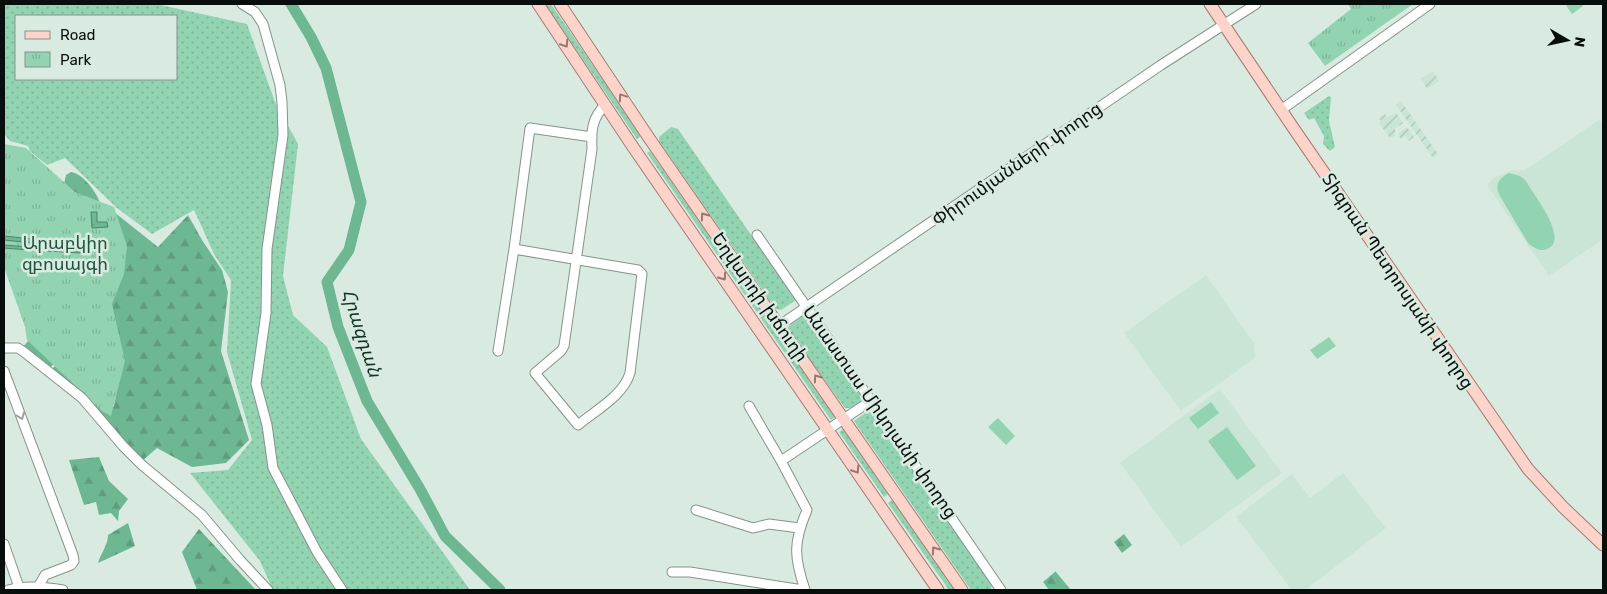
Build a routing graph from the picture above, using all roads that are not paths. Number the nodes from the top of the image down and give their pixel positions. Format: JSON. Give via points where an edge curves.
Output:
{"nodes":[{"id":1,"x":242,"y":4,"type":"edge"},
{"id":2,"x":538,"y":4,"type":"edge"},
{"id":3,"x":560,"y":4,"type":"edge"},
{"id":4,"x":1210,"y":4,"type":"edge"},
{"id":5,"x":1214,"y":4,"type":"edge"},
{"id":6,"x":1256,"y":4,"type":"edge"},
{"id":7,"x":1430,"y":4,"type":"edge"},
{"id":8,"x":1226,"y":24,"type":"junction"},
{"id":9,"x":605,"y":105,"type":"junction"},
{"id":10,"x":1283,"y":109,"type":"junction"},
{"id":11,"x":592,"y":137,"type":"junction"},
{"id":12,"x":649,"y":138,"type":"junction"},
{"id":13,"x":633,"y":147,"type":"junction"},
{"id":14,"x":757,"y":235,"type":"dead end"},
{"id":15,"x":514,"y":249,"type":"junction"},
{"id":16,"x":577,"y":260,"type":"junction"},
{"id":17,"x":807,"y":307,"type":"junction"},
{"id":18,"x":780,"y":326,"type":"junction"},
{"id":19,"x":4,"y":348,"type":"edge"},
{"id":20,"x":498,"y":351,"type":"dead end"},
{"id":21,"x":4,"y":371,"type":"edge"},
{"id":22,"x":872,"y":400,"type":"junction"},
{"id":23,"x":749,"y":406,"type":"dead end"},
{"id":24,"x":844,"y":418,"type":"junction"},
{"id":25,"x":828,"y":430,"type":"junction"},
{"id":26,"x":781,"y":461,"type":"junction"},
{"id":27,"x":696,"y":510,"type":"dead end"},
{"id":28,"x":799,"y":528,"type":"junction"},
{"id":29,"x":1603,"y":539,"type":"edge"},
{"id":30,"x":4,"y":544,"type":"edge"},
{"id":31,"x":1603,"y":545,"type":"edge"},
{"id":32,"x":672,"y":572,"type":"dead end"},
{"id":33,"x":20,"y":587,"type":"junction"},
{"id":34,"x":38,"y":587,"type":"junction"},
{"id":35,"x":997,"y":588,"type":"edge"},
{"id":36,"x":8,"y":590,"type":"edge"},
{"id":37,"x":63,"y":590,"type":"edge"},
{"id":38,"x":268,"y":590,"type":"edge"},
{"id":39,"x":342,"y":590,"type":"edge"},
{"id":40,"x":804,"y":590,"type":"edge"},
{"id":41,"x":938,"y":590,"type":"edge"},
{"id":42,"x":962,"y":590,"type":"edge"}],
"edges":[{"from":1,"to":39,"type":"street","via":[[255,12],[263,24],[282,102],[283,135],[267,249],[266,313],[256,384],[267,425],[273,468],[317,552]]},
{"from":2,"to":9,"type":"main road","name":"Եղվարդի խճուղի","one_way":true},
{"from":12,"to":3,"type":"main road","name":"Եղվարդի խճուղի","one_way":true},
{"from":4,"to":8,"type":"main road","name":"Տիգրան Պետրոսյանի փողոց"},
{"from":5,"to":8,"type":"main road","name":"Տիգրան Պետրոսյանի փողոց"},
{"from":6,"to":8,"type":"street","name":"Փիրումյանների փողոց"},
{"from":7,"to":10,"type":"street"},
{"from":8,"to":10,"type":"main road","name":"Տիգրան Պետրոսյանի փողոց"},
{"from":8,"to":17,"type":"street","name":"Փիրումյանների փողոց"},
{"from":9,"to":11,"type":"street","via":[[595,116]]},
{"from":9,"to":13,"type":"main road","name":"Եղվարդի խճուղի"},
{"from":10,"to":29,"type":"main road","name":"Տիգրան Պետրոսյանի փողոց","via":[[1528,458]]},
{"from":10,"to":31,"type":"main road","name":"Տիգրան Պետրոսյանի փողոց","via":[[1528,469]]},
{"from":11,"to":15,"type":"street","via":[[530,128]]},
{"from":11,"to":16,"type":"street"},
{"from":12,"to":13,"type":"main road"},
{"from":18,"to":12,"type":"main road","name":"Եղվարդի խճուղի","one_way":true},
{"from":13,"to":25,"type":"main road","name":"Եղվարդի խճուղի","one_way":true},
{"from":14,"to":17,"type":"street","name":"Անաստաս Միկոյանի փողոց"},
{"from":15,"to":16,"type":"street"},
{"from":15,"to":20,"type":"street"},
{"from":16,"to":16,"type":"street","via":[[638,270],[642,274],[627,382],[578,425],[535,374],[564,346]]},
{"from":17,"to":18,"type":"street","name":"Փիրումյանների փողոց"},
{"from":17,"to":22,"type":"street","name":"Անաստաս Միկոյանի փողոց"},
{"from":24,"to":18,"type":"main road","name":"Եղվարդի խճուղի","one_way":true},
{"from":19,"to":38,"type":"street","via":[[18,348],[82,398],[142,465],[202,515]]},
{"from":21,"to":34,"type":"street","one_way":true,"via":[[74,561],[45,575]]},
{"from":22,"to":24,"type":"street"},
{"from":22,"to":35,"type":"street","name":"Անաստաս Միկոյանի փողոց"},
{"from":23,"to":26,"type":"street"},
{"from":24,"to":25,"type":"street"},
{"from":42,"to":24,"type":"main road","name":"Եղվարդի խճուղի","one_way":true},
{"from":25,"to":26,"type":"street"},
{"from":25,"to":41,"type":"main road","name":"Եղվարդի խճուղի","one_way":true},
{"from":26,"to":28,"type":"street","via":[[807,510]]},
{"from":27,"to":28,"type":"street","via":[[754,528],[769,524]]},
{"from":28,"to":40,"type":"street","via":[[797,566]]},
{"from":30,"to":33,"type":"street"},
{"from":32,"to":40,"type":"street"},
{"from":33,"to":34,"type":"street"},
{"from":33,"to":36,"type":"street"},
{"from":34,"to":37,"type":"street"}]}
